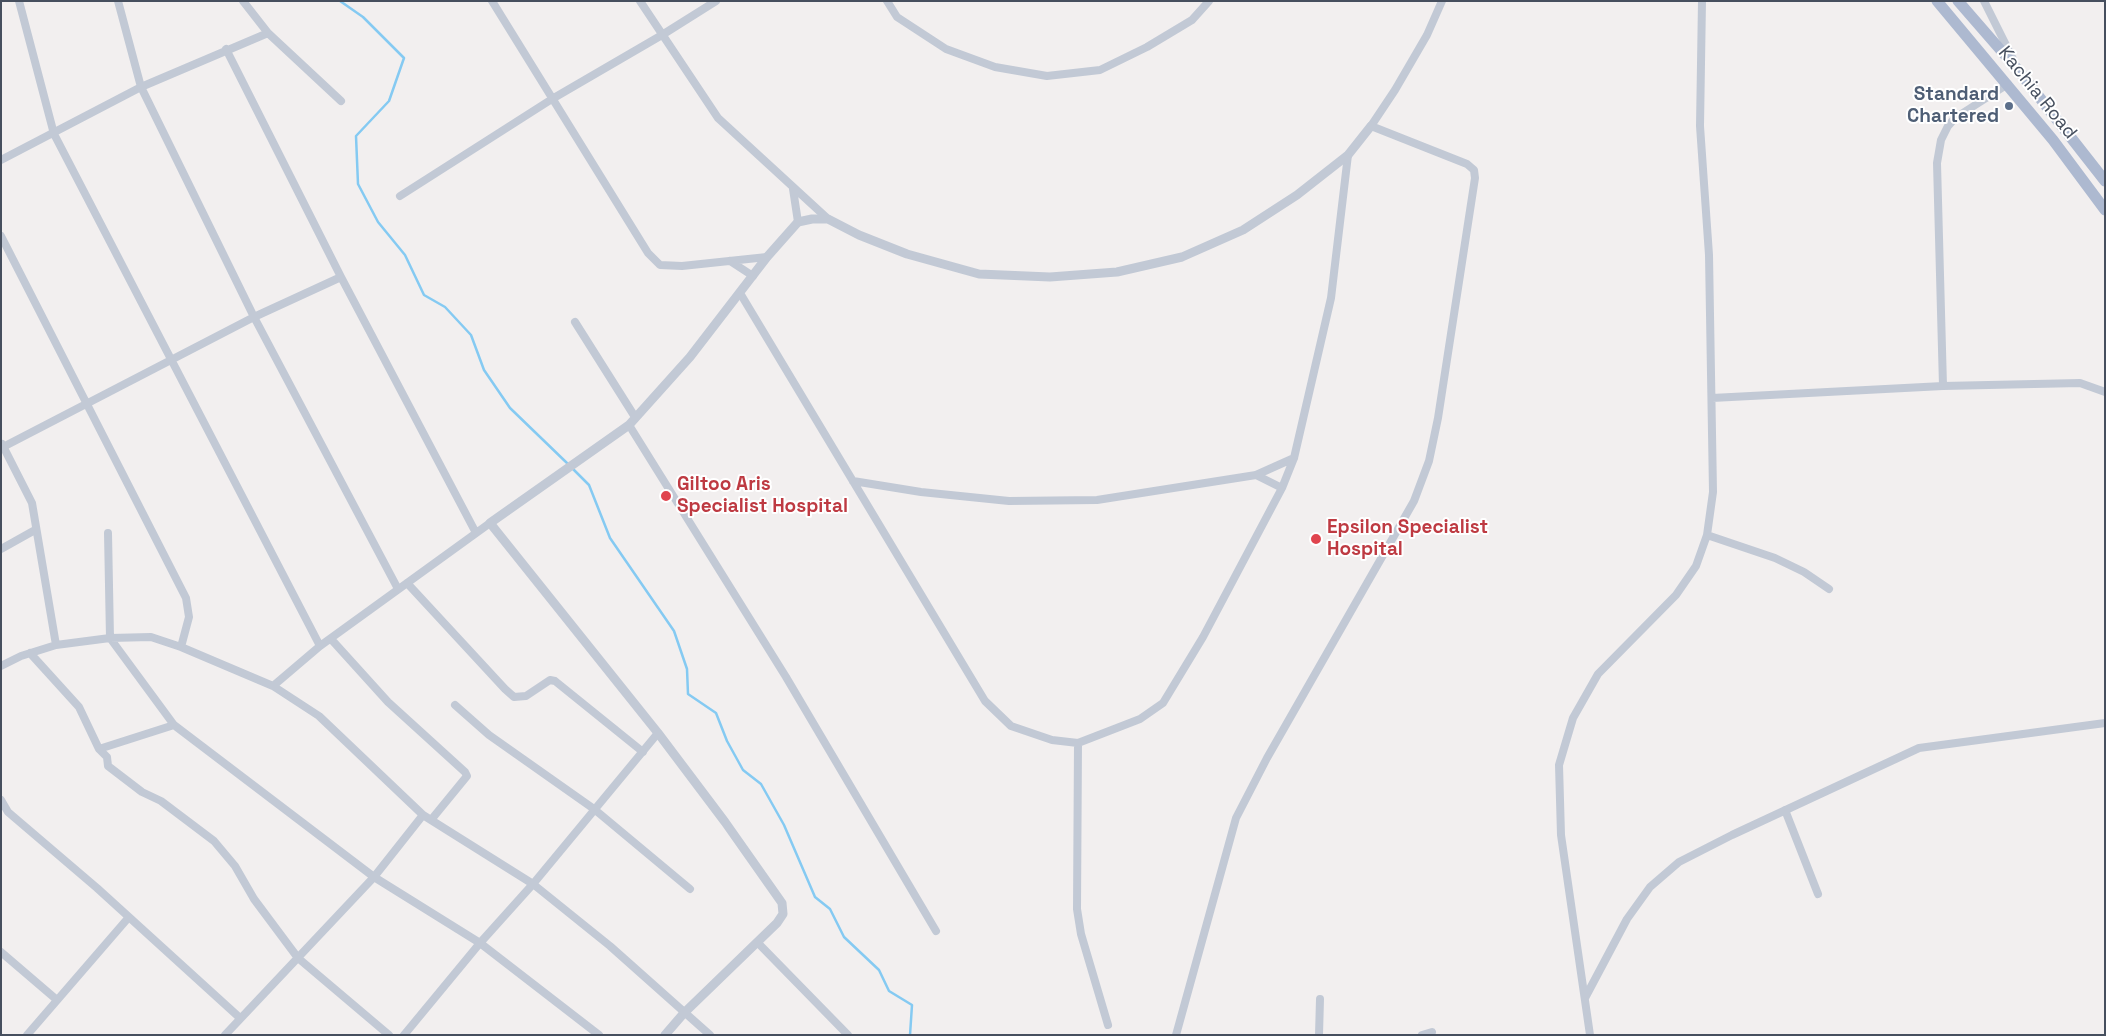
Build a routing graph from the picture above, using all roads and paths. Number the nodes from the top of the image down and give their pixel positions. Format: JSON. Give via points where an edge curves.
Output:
{"nodes":[{"id":1,"x":19,"y":1,"type":"edge"},
{"id":2,"x":118,"y":1,"type":"edge"},
{"id":3,"x":243,"y":1,"type":"edge"},
{"id":4,"x":492,"y":1,"type":"edge"},
{"id":5,"x":640,"y":1,"type":"edge"},
{"id":6,"x":716,"y":1,"type":"edge"},
{"id":7,"x":887,"y":1,"type":"edge"},
{"id":8,"x":1208,"y":1,"type":"edge"},
{"id":9,"x":1442,"y":1,"type":"edge"},
{"id":10,"x":1702,"y":1,"type":"edge"},
{"id":11,"x":1937,"y":1,"type":"edge"},
{"id":12,"x":1958,"y":1,"type":"edge"},
{"id":13,"x":1984,"y":1,"type":"edge"},
{"id":14,"x":268,"y":33,"type":"junction"},
{"id":15,"x":662,"y":35,"type":"junction"},
{"id":16,"x":226,"y":50,"type":"junction"},
{"id":17,"x":2018,"y":70,"type":"junction"},
{"id":18,"x":2008,"y":84,"type":"junction"},
{"id":19,"x":141,"y":87,"type":"junction"},
{"id":20,"x":552,"y":99,"type":"junction"},
{"id":21,"x":340,"y":100,"type":"dead end"},
{"id":22,"x":1371,"y":126,"type":"junction"},
{"id":23,"x":54,"y":134,"type":"junction"},
{"id":24,"x":1348,"y":155,"type":"junction"},
{"id":25,"x":1,"y":160,"type":"edge"},
{"id":26,"x":2105,"y":181,"type":"edge"},
{"id":27,"x":793,"y":189,"type":"junction"},
{"id":28,"x":400,"y":196,"type":"dead end"},
{"id":29,"x":2105,"y":210,"type":"edge"},
{"id":30,"x":828,"y":219,"type":"junction"},
{"id":31,"x":798,"y":222,"type":"junction"},
{"id":32,"x":1,"y":236,"type":"edge"},
{"id":33,"x":767,"y":257,"type":"junction"},
{"id":34,"x":730,"y":261,"type":"junction"},
{"id":35,"x":753,"y":276,"type":"junction"},
{"id":36,"x":341,"y":278,"type":"junction"},
{"id":37,"x":740,"y":293,"type":"junction"},
{"id":38,"x":254,"y":317,"type":"junction"},
{"id":39,"x":575,"y":322,"type":"dead end"},
{"id":40,"x":170,"y":360,"type":"junction"},
{"id":41,"x":1943,"y":386,"type":"junction"},
{"id":42,"x":2105,"y":392,"type":"edge"},
{"id":43,"x":1712,"y":398,"type":"junction"},
{"id":44,"x":86,"y":404,"type":"junction"},
{"id":45,"x":636,"y":417,"type":"junction"},
{"id":46,"x":629,"y":425,"type":"junction"},
{"id":47,"x":2,"y":445,"type":"edge"},
{"id":48,"x":1294,"y":458,"type":"junction"},
{"id":49,"x":1256,"y":475,"type":"junction"},
{"id":50,"x":853,"y":481,"type":"junction"},
{"id":51,"x":1282,"y":488,"type":"junction"},
{"id":52,"x":490,"y":523,"type":"junction"},
{"id":53,"x":35,"y":530,"type":"junction"},
{"id":54,"x":108,"y":533,"type":"dead end"},
{"id":55,"x":476,"y":533,"type":"junction"},
{"id":56,"x":1707,"y":535,"type":"junction"},
{"id":57,"x":1,"y":549,"type":"edge"},
{"id":58,"x":407,"y":583,"type":"junction"},
{"id":59,"x":398,"y":589,"type":"junction"},
{"id":60,"x":1829,"y":589,"type":"dead end"},
{"id":61,"x":110,"y":638,"type":"junction"},
{"id":62,"x":331,"y":639,"type":"junction"},
{"id":63,"x":56,"y":645,"type":"junction"},
{"id":64,"x":320,"y":646,"type":"junction"},
{"id":65,"x":181,"y":647,"type":"junction"},
{"id":66,"x":30,"y":653,"type":"junction"},
{"id":67,"x":1,"y":666,"type":"edge"},
{"id":68,"x":274,"y":686,"type":"junction"},
{"id":69,"x":455,"y":705,"type":"dead end"},
{"id":70,"x":2105,"y":723,"type":"edge"},
{"id":71,"x":174,"y":725,"type":"junction"},
{"id":72,"x":658,"y":733,"type":"junction"},
{"id":73,"x":1078,"y":743,"type":"junction"},
{"id":74,"x":99,"y":749,"type":"junction"},
{"id":75,"x":643,"y":752,"type":"junction"},
{"id":76,"x":1,"y":800,"type":"edge"},
{"id":77,"x":594,"y":809,"type":"junction"},
{"id":78,"x":1785,"y":810,"type":"junction"},
{"id":79,"x":8,"y":812,"type":"junction"},
{"id":80,"x":423,"y":815,"type":"junction"},
{"id":81,"x":1,"y":817,"type":"edge"},
{"id":82,"x":431,"y":820,"type":"junction"},
{"id":83,"x":374,"y":877,"type":"junction"},
{"id":84,"x":533,"y":884,"type":"junction"},
{"id":85,"x":690,"y":889,"type":"dead end"},
{"id":86,"x":1818,"y":894,"type":"dead end"},
{"id":87,"x":129,"y":917,"type":"junction"},
{"id":88,"x":936,"y":930,"type":"dead end"},
{"id":89,"x":480,"y":943,"type":"junction"},
{"id":90,"x":758,"y":943,"type":"junction"},
{"id":91,"x":1,"y":952,"type":"edge"},
{"id":92,"x":298,"y":958,"type":"junction"},
{"id":93,"x":1320,"y":999,"type":"dead end"},
{"id":94,"x":1585,"y":999,"type":"junction"},
{"id":95,"x":58,"y":1000,"type":"junction"},
{"id":96,"x":684,"y":1013,"type":"junction"},
{"id":97,"x":240,"y":1018,"type":"junction"},
{"id":98,"x":1108,"y":1025,"type":"dead end"},
{"id":99,"x":1432,"y":1032,"type":"dead end"},
{"id":100,"x":28,"y":1035,"type":"edge"},
{"id":101,"x":225,"y":1035,"type":"edge"},
{"id":102,"x":389,"y":1035,"type":"edge"},
{"id":103,"x":404,"y":1035,"type":"edge"},
{"id":104,"x":599,"y":1035,"type":"edge"},
{"id":105,"x":665,"y":1035,"type":"edge"},
{"id":106,"x":710,"y":1035,"type":"edge"},
{"id":107,"x":848,"y":1035,"type":"edge"},
{"id":108,"x":1176,"y":1035,"type":"edge"},
{"id":109,"x":1318,"y":1035,"type":"edge"},
{"id":110,"x":1422,"y":1035,"type":"edge"},
{"id":111,"x":1590,"y":1035,"type":"edge"}],
"edges":[{"from":1,"to":23,"type":"street"},
{"from":2,"to":19,"type":"street"},
{"from":3,"to":14,"type":"street"},
{"from":4,"to":20,"type":"street"},
{"from":5,"to":15,"type":"street"},
{"from":6,"to":15,"type":"street"},
{"from":7,"to":8,"type":"street","via":[[897,17],[946,49],[995,67],[1047,76],[1100,70],[1192,20]]},
{"from":9,"to":22,"type":"street","via":[[1427,35]]},
{"from":10,"to":43,"type":"street","via":[[1700,126]]},
{"from":11,"to":18,"type":"main road","name":"Kachia Road"},
{"from":12,"to":17,"type":"main road","name":"Kachia Road"},
{"from":13,"to":17,"type":"street"},
{"from":14,"to":16,"type":"street"},
{"from":14,"to":21,"type":"street"},
{"from":15,"to":20,"type":"street"},
{"from":15,"to":27,"type":"street","via":[[718,118]]},
{"from":16,"to":19,"type":"street"},
{"from":16,"to":36,"type":"street"},
{"from":17,"to":26,"type":"main road","name":"Kachia Road"},
{"from":18,"to":29,"type":"main road","name":"Kachia Road"},
{"from":18,"to":41,"type":"street","via":[[1955,118],[1941,140],[1937,164]]},
{"from":19,"to":23,"type":"street"},
{"from":19,"to":38,"type":"street"},
{"from":20,"to":28,"type":"street"},
{"from":20,"to":34,"type":"street","via":[[648,253],[660,266]]},
{"from":22,"to":24,"type":"street"},
{"from":22,"to":108,"type":"street","via":[[1467,164],[1474,170],[1440,409],[1429,461],[1414,501],[1236,818]]},
{"from":23,"to":25,"type":"street"},
{"from":23,"to":40,"type":"street"},
{"from":24,"to":30,"type":"street","via":[[1297,195],[1243,230],[1182,257],[1117,272],[1050,277],[979,274],[907,254]]},
{"from":24,"to":48,"type":"street","via":[[1331,298]]},
{"from":27,"to":30,"type":"street"},
{"from":27,"to":31,"type":"street"},
{"from":30,"to":31,"type":"street"},
{"from":31,"to":33,"type":"street"},
{"from":32,"to":44,"type":"street"},
{"from":33,"to":34,"type":"street"},
{"from":33,"to":35,"type":"street"},
{"from":34,"to":35,"type":"street"},
{"from":35,"to":37,"type":"street"},
{"from":36,"to":38,"type":"street"},
{"from":36,"to":55,"type":"street"},
{"from":37,"to":45,"type":"street"},
{"from":37,"to":50,"type":"street"},
{"from":38,"to":40,"type":"street"},
{"from":38,"to":59,"type":"street"},
{"from":39,"to":45,"type":"street"},
{"from":40,"to":44,"type":"street"},
{"from":40,"to":64,"type":"street"},
{"from":41,"to":42,"type":"street","via":[[2080,383]]},
{"from":41,"to":43,"type":"street"},
{"from":43,"to":56,"type":"street","via":[[1713,492]]},
{"from":44,"to":47,"type":"street"},
{"from":44,"to":65,"type":"street","via":[[186,598],[189,617]]},
{"from":45,"to":46,"type":"street"},
{"from":46,"to":52,"type":"street"},
{"from":46,"to":88,"type":"street","via":[[786,677]]},
{"from":47,"to":53,"type":"street","via":[[32,503]]},
{"from":48,"to":49,"type":"street"},
{"from":48,"to":51,"type":"street"},
{"from":49,"to":50,"type":"street","via":[[1097,500],[1009,501]]},
{"from":49,"to":51,"type":"street"},
{"from":50,"to":73,"type":"street","via":[[985,701],[1011,726],[1052,740]]},
{"from":51,"to":73,"type":"street","via":[[1203,637],[1163,703],[1140,719]]},
{"from":52,"to":55,"type":"street"},
{"from":52,"to":72,"type":"street"},
{"from":53,"to":57,"type":"street"},
{"from":53,"to":63,"type":"street"},
{"from":54,"to":61,"type":"street"},
{"from":55,"to":58,"type":"street"},
{"from":56,"to":60,"type":"street","via":[[1775,558]]},
{"from":56,"to":94,"type":"street","via":[[1696,566],[1676,595],[1598,674],[1573,718],[1559,765],[1562,835]]},
{"from":58,"to":59,"type":"street"},
{"from":58,"to":75,"type":"street","via":[[514,697],[526,696],[550,680],[555,681]]},
{"from":59,"to":62,"type":"street"},
{"from":61,"to":63,"type":"street"},
{"from":61,"to":65,"type":"street","via":[[151,637]]},
{"from":61,"to":71,"type":"street"},
{"from":62,"to":64,"type":"street"},
{"from":62,"to":82,"type":"street","via":[[388,702],[466,772],[467,776]]},
{"from":63,"to":66,"type":"street"},
{"from":64,"to":68,"type":"street"},
{"from":65,"to":68,"type":"street"},
{"from":66,"to":67,"type":"street"},
{"from":66,"to":74,"type":"street","via":[[79,707]]},
{"from":68,"to":80,"type":"street","via":[[320,716]]},
{"from":69,"to":77,"type":"street","via":[[489,735]]},
{"from":70,"to":78,"type":"street","via":[[1919,748]]},
{"from":71,"to":74,"type":"street"},
{"from":71,"to":83,"type":"street"},
{"from":72,"to":75,"type":"street"},
{"from":72,"to":90,"type":"street","via":[[782,904],[784,914]]},
{"from":73,"to":98,"type":"street","via":[[1076,909]]},
{"from":74,"to":92,"type":"street","via":[[108,766],[118,774],[214,841]]},
{"from":75,"to":77,"type":"street"},
{"from":76,"to":79,"type":"street"},
{"from":77,"to":84,"type":"street"},
{"from":77,"to":85,"type":"street"},
{"from":78,"to":86,"type":"street"},
{"from":78,"to":94,"type":"street","via":[[1680,862],[1650,887],[1627,919]]},
{"from":79,"to":81,"type":"street"},
{"from":79,"to":87,"type":"street"},
{"from":80,"to":82,"type":"street"},
{"from":80,"to":83,"type":"street"},
{"from":82,"to":84,"type":"street"},
{"from":83,"to":89,"type":"street"},
{"from":83,"to":92,"type":"street"},
{"from":84,"to":89,"type":"street"},
{"from":84,"to":96,"type":"street","via":[[610,946]]},
{"from":87,"to":95,"type":"street"},
{"from":87,"to":97,"type":"street"},
{"from":89,"to":103,"type":"street"},
{"from":89,"to":104,"type":"street"},
{"from":90,"to":96,"type":"street"},
{"from":90,"to":107,"type":"street"},
{"from":91,"to":95,"type":"street"},
{"from":92,"to":97,"type":"street"},
{"from":92,"to":102,"type":"street"},
{"from":93,"to":109,"type":"street"},
{"from":94,"to":111,"type":"street"},
{"from":95,"to":100,"type":"street"},
{"from":96,"to":105,"type":"street"},
{"from":96,"to":106,"type":"street"},
{"from":97,"to":101,"type":"street"},
{"from":99,"to":110,"type":"street"}]}
